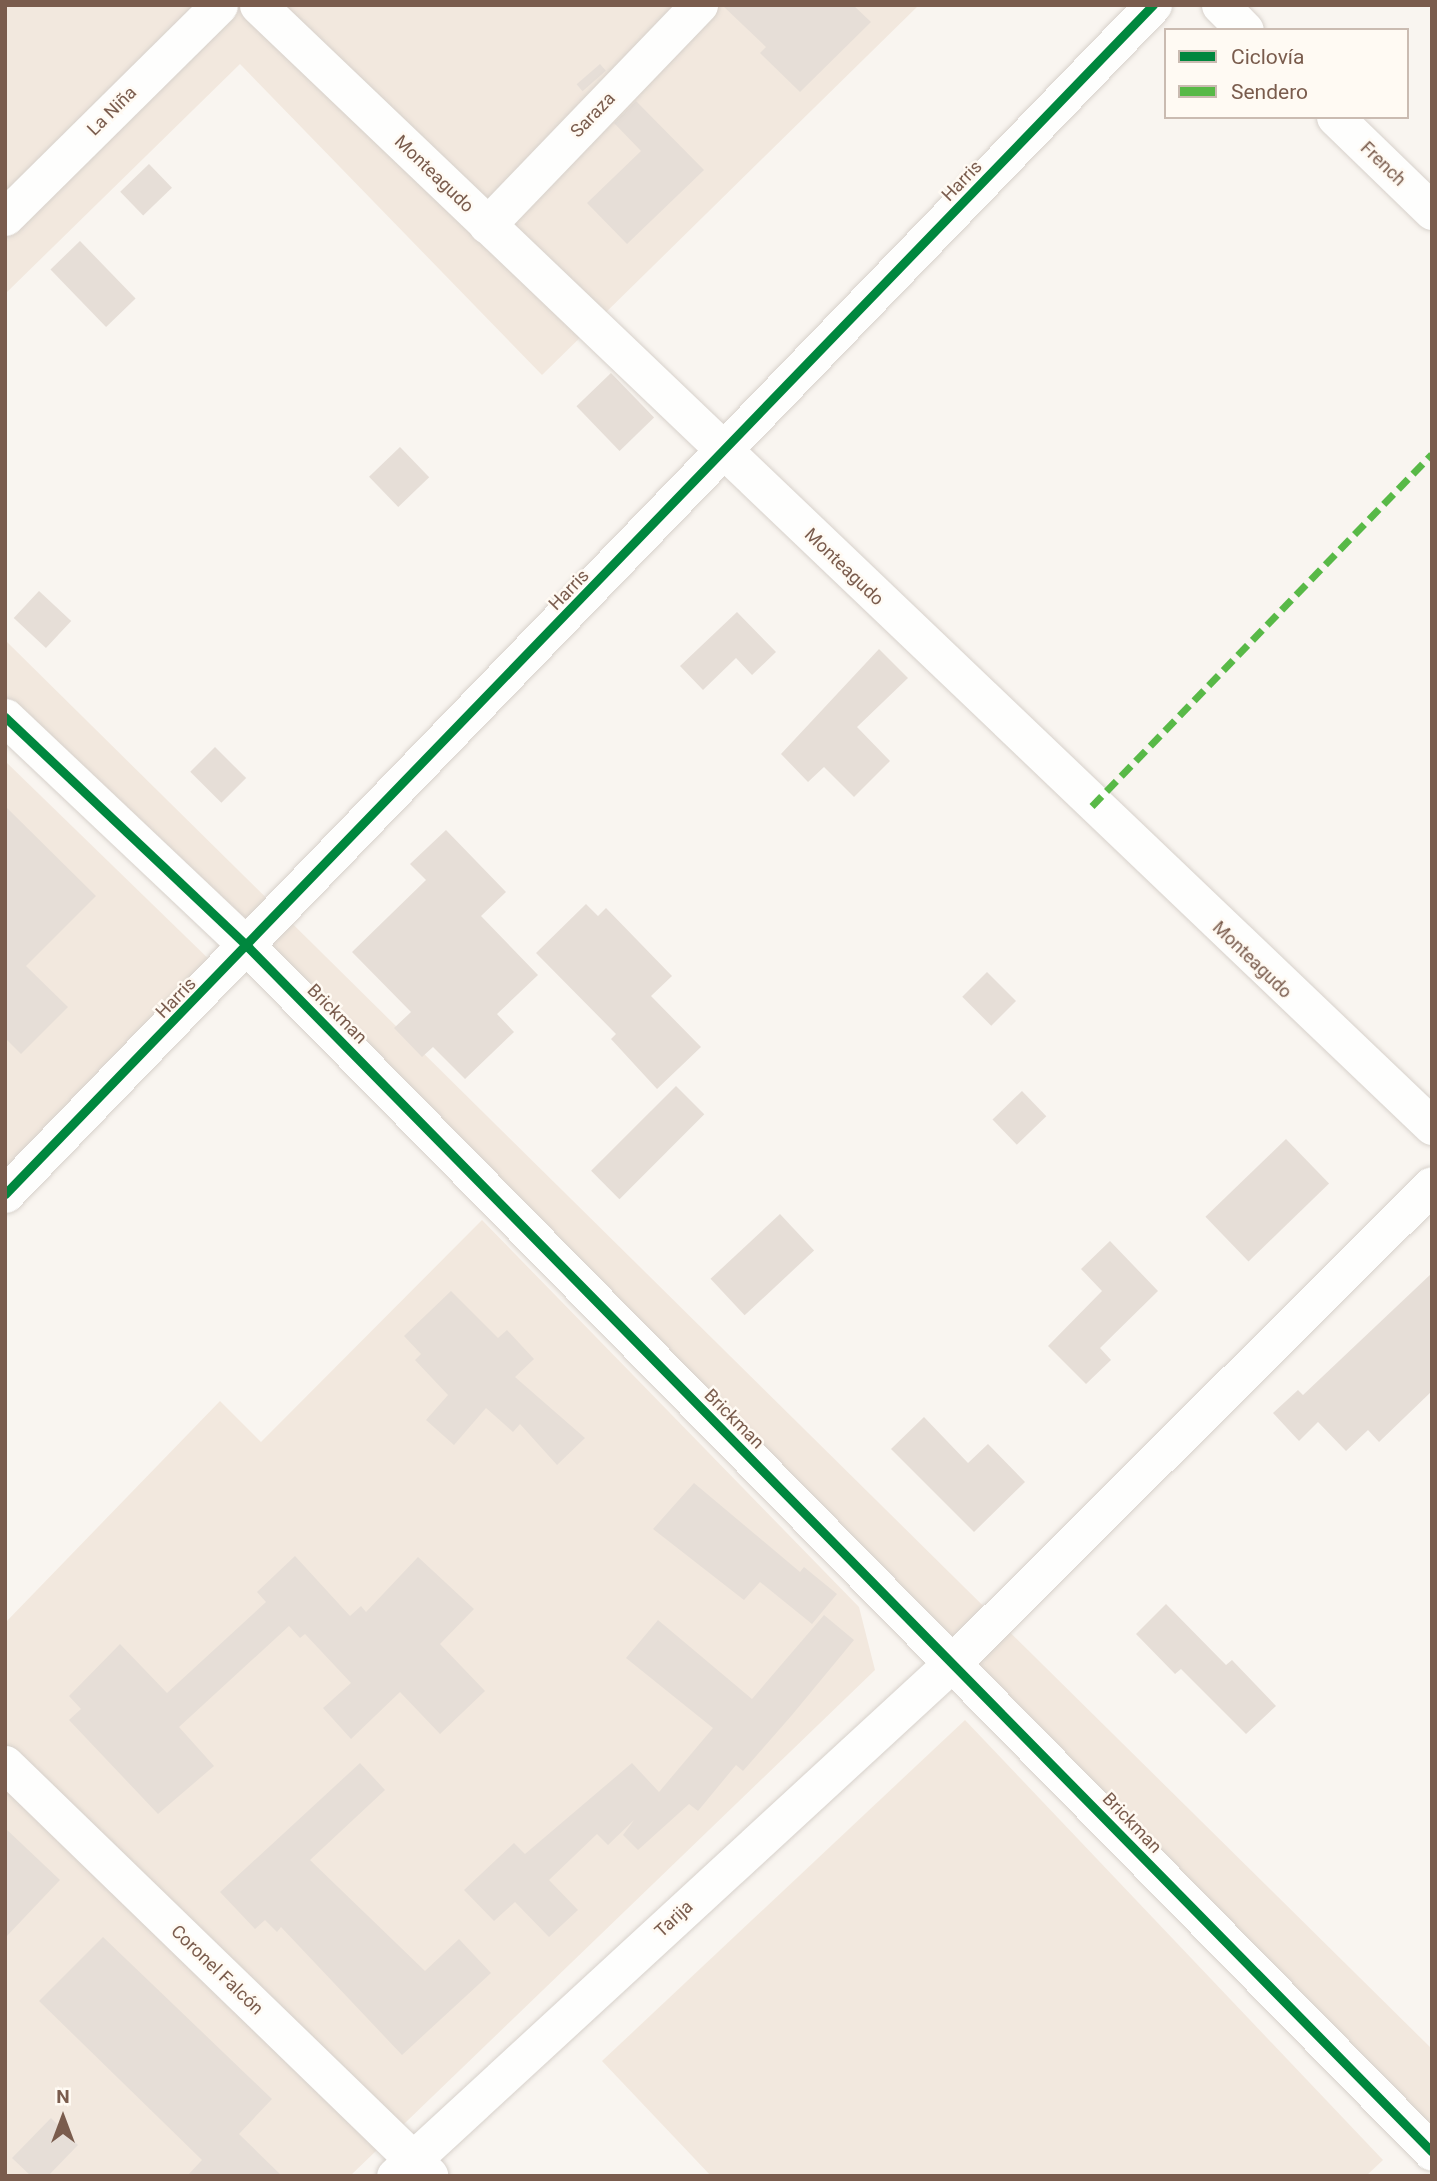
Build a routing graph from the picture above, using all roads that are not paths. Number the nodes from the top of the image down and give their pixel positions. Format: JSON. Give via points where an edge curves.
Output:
{"nodes":[{"id":1,"x":219,"y":5,"type":"edge"},
{"id":2,"x":258,"y":5,"type":"edge"},
{"id":3,"x":699,"y":5,"type":"edge"},
{"id":4,"x":1153,"y":5,"type":"edge"},
{"id":5,"x":1220,"y":5,"type":"edge"},
{"id":6,"x":1243,"y":28,"type":"edge"},
{"id":7,"x":1337,"y":119,"type":"edge"},
{"id":8,"x":1432,"y":211,"type":"edge"},
{"id":9,"x":5,"y":217,"type":"edge"},
{"id":10,"x":487,"y":225,"type":"junction"},
{"id":11,"x":723,"y":451,"type":"junction"},
{"id":12,"x":5,"y":717,"type":"edge"},
{"id":13,"x":248,"y":947,"type":"junction"},
{"id":14,"x":1432,"y":1126,"type":"edge"},
{"id":15,"x":1432,"y":1185,"type":"edge"},
{"id":16,"x":5,"y":1194,"type":"edge"},
{"id":17,"x":952,"y":1663,"type":"junction"},
{"id":18,"x":5,"y":1764,"type":"edge"},
{"id":19,"x":1432,"y":2152,"type":"edge"},
{"id":20,"x":412,"y":2170,"type":"edge"}],
"edges":[{"from":1,"to":9,"type":"street","name":"La Niña"},
{"from":2,"to":10,"type":"street","name":"Monteagudo"},
{"from":3,"to":10,"type":"street","name":"Saraza"},
{"from":4,"to":11,"type":"street","name":"Harris"},
{"from":5,"to":6,"type":"street"},
{"from":7,"to":8,"type":"street","name":"French"},
{"from":10,"to":11,"type":"street","name":"Monteagudo"},
{"from":11,"to":13,"type":"street","name":"Harris"},
{"from":11,"to":14,"type":"street","name":"Monteagudo"},
{"from":12,"to":13,"type":"street","name":"Brickman"},
{"from":13,"to":16,"type":"street","name":"Harris"},
{"from":13,"to":17,"type":"street","name":"Brickman"},
{"from":15,"to":17,"type":"street","name":"Tarija"},
{"from":17,"to":19,"type":"street","name":"Brickman"},
{"from":17,"to":20,"type":"street","name":"Tarija"},
{"from":18,"to":20,"type":"street","name":"Coronel Falcón"}]}
